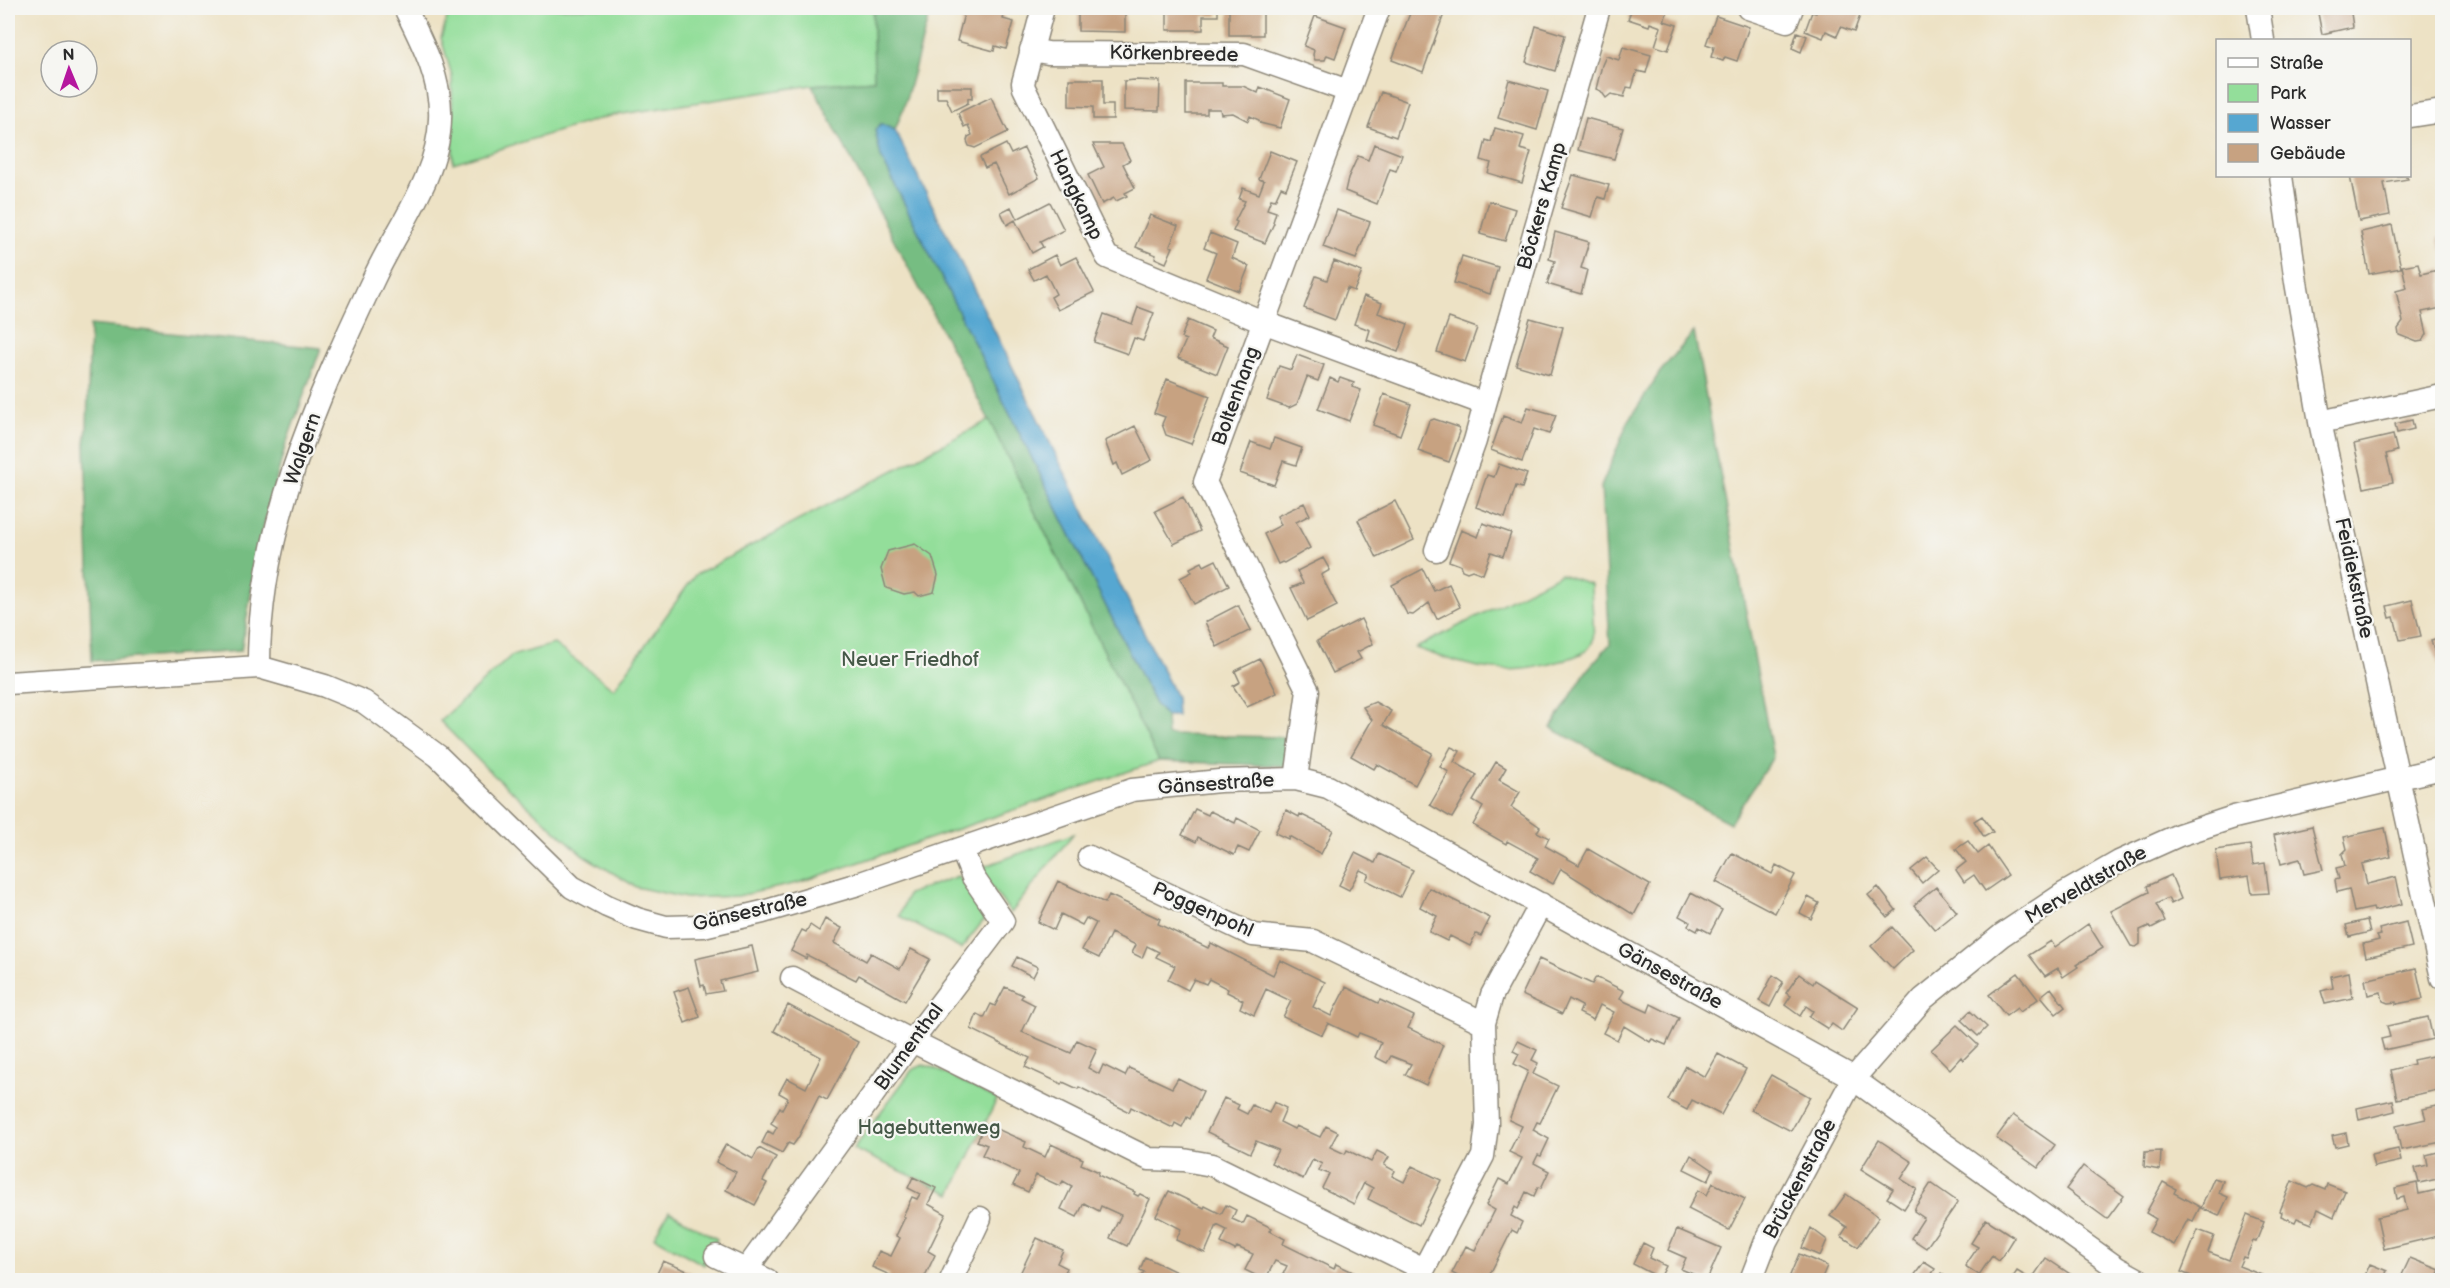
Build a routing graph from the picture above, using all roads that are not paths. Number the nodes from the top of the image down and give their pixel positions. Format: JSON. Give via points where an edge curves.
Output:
{"nodes":[{"id":1,"x":405,"y":8,"type":"edge"},
{"id":2,"x":1043,"y":8,"type":"edge"},
{"id":3,"x":1379,"y":8,"type":"edge"},
{"id":4,"x":1599,"y":8,"type":"edge"},
{"id":5,"x":1748,"y":8,"type":"edge"},
{"id":6,"x":1792,"y":8,"type":"edge"},
{"id":7,"x":2258,"y":8,"type":"edge"},
{"id":8,"x":2263,"y":39,"type":"edge"},
{"id":9,"x":1031,"y":50,"type":"junction"},
{"id":10,"x":1348,"y":91,"type":"junction"},
{"id":11,"x":2442,"y":111,"type":"edge"},
{"id":12,"x":2411,"y":116,"type":"edge"},
{"id":13,"x":2281,"y":177,"type":"edge"},
{"id":14,"x":1263,"y":322,"type":"junction"},
{"id":15,"x":2442,"y":396,"type":"edge"},
{"id":16,"x":1485,"y":404,"type":"junction"},
{"id":17,"x":2320,"y":422,"type":"junction"},
{"id":18,"x":1436,"y":550,"type":"dead end"},
{"id":19,"x":259,"y":668,"type":"junction"},
{"id":20,"x":8,"y":682,"type":"edge"},
{"id":21,"x":2442,"y":768,"type":"edge"},
{"id":22,"x":1296,"y":779,"type":"junction"},
{"id":23,"x":2398,"y":779,"type":"junction"},
{"id":24,"x":962,"y":850,"type":"junction"},
{"id":25,"x":1089,"y":857,"type":"dead end"},
{"id":26,"x":1541,"y":904,"type":"junction"},
{"id":27,"x":792,"y":978,"type":"dead end"},
{"id":28,"x":2442,"y":978,"type":"edge"},
{"id":29,"x":1484,"y":1023,"type":"junction"},
{"id":30,"x":912,"y":1041,"type":"junction"},
{"id":31,"x":1853,"y":1079,"type":"junction"},
{"id":32,"x":980,"y":1218,"type":"dead end"},
{"id":33,"x":716,"y":1256,"type":"dead end"},
{"id":34,"x":747,"y":1270,"type":"junction"},
{"id":35,"x":2113,"y":1274,"type":"edge"},
{"id":36,"x":1421,"y":1275,"type":"edge"},
{"id":37,"x":767,"y":1281,"type":"edge"},
{"id":38,"x":951,"y":1281,"type":"edge"},
{"id":39,"x":1751,"y":1281,"type":"edge"},
{"id":40,"x":2139,"y":1281,"type":"edge"}],
"edges":[{"from":1,"to":19,"type":"street","name":"Walgern","via":[[439,92],[437,144],[427,176],[334,363],[300,450],[264,585]]},
{"from":2,"to":9,"type":"street","name":"Hangkamp"},
{"from":3,"to":10,"type":"street","name":"Boltenhang"},
{"from":4,"to":16,"type":"street","name":"Böckers Kamp"},
{"from":5,"to":6,"type":"street","via":[[1787,21]]},
{"from":7,"to":8,"type":"street"},
{"from":9,"to":10,"type":"street","name":"Körkenbreede","via":[[1244,54]]},
{"from":9,"to":14,"type":"street","name":"Hangkamp","via":[[1024,88],[1107,257]]},
{"from":10,"to":14,"type":"street","name":"Boltenhang"},
{"from":11,"to":12,"type":"street"},
{"from":13,"to":17,"type":"street","name":"Feidiekstraße"},
{"from":14,"to":16,"type":"street"},
{"from":14,"to":22,"type":"street","name":"Boltenhang","via":[[1205,482],[1308,691]]},
{"from":15,"to":17,"type":"street"},
{"from":16,"to":18,"type":"street","name":"Böckers Kamp"},
{"from":17,"to":23,"type":"street","name":"Feidiekstraße"},
{"from":19,"to":20,"type":"street"},
{"from":19,"to":24,"type":"street","name":"Gänsestraße","via":[[325,686],[364,702],[438,756],[572,887],[607,906],[666,927],[703,926],[763,912]]},
{"from":21,"to":23,"type":"street","name":"Merveldtstraße"},
{"from":22,"to":24,"type":"street","name":"Gänsestraße","via":[[1219,781],[1132,790]]},
{"from":22,"to":26,"type":"street","name":"Gänsestraße","via":[[1328,787]]},
{"from":23,"to":28,"type":"street","name":"Feidiekstraße"},
{"from":23,"to":31,"type":"street","name":"Merveldtstraße","via":[[2234,817],[2179,835],[2110,867],[2002,934],[1923,999]]},
{"from":24,"to":30,"type":"street","name":"Blumenthal","via":[[973,877],[1003,921]]},
{"from":25,"to":29,"type":"street","name":"Poggenpohl","via":[[1253,935],[1314,940]]},
{"from":26,"to":29,"type":"street","via":[[1492,994]]},
{"from":26,"to":31,"type":"street","name":"Gänsestraße"},
{"from":27,"to":30,"type":"street"},
{"from":29,"to":36,"type":"street","via":[[1487,1125],[1483,1156]]},
{"from":30,"to":34,"type":"street","name":"Blumenthal"},
{"from":30,"to":36,"type":"street","via":[[1149,1159],[1212,1165]]},
{"from":31,"to":35,"type":"street","name":"Gänsestraße"},
{"from":31,"to":39,"type":"street","name":"Brückenstraße","via":[[1766,1241]]},
{"from":32,"to":38,"type":"street"},
{"from":33,"to":34,"type":"street"},
{"from":34,"to":37,"type":"street"},
{"from":35,"to":40,"type":"street","name":"Gänsestraße"}]}
